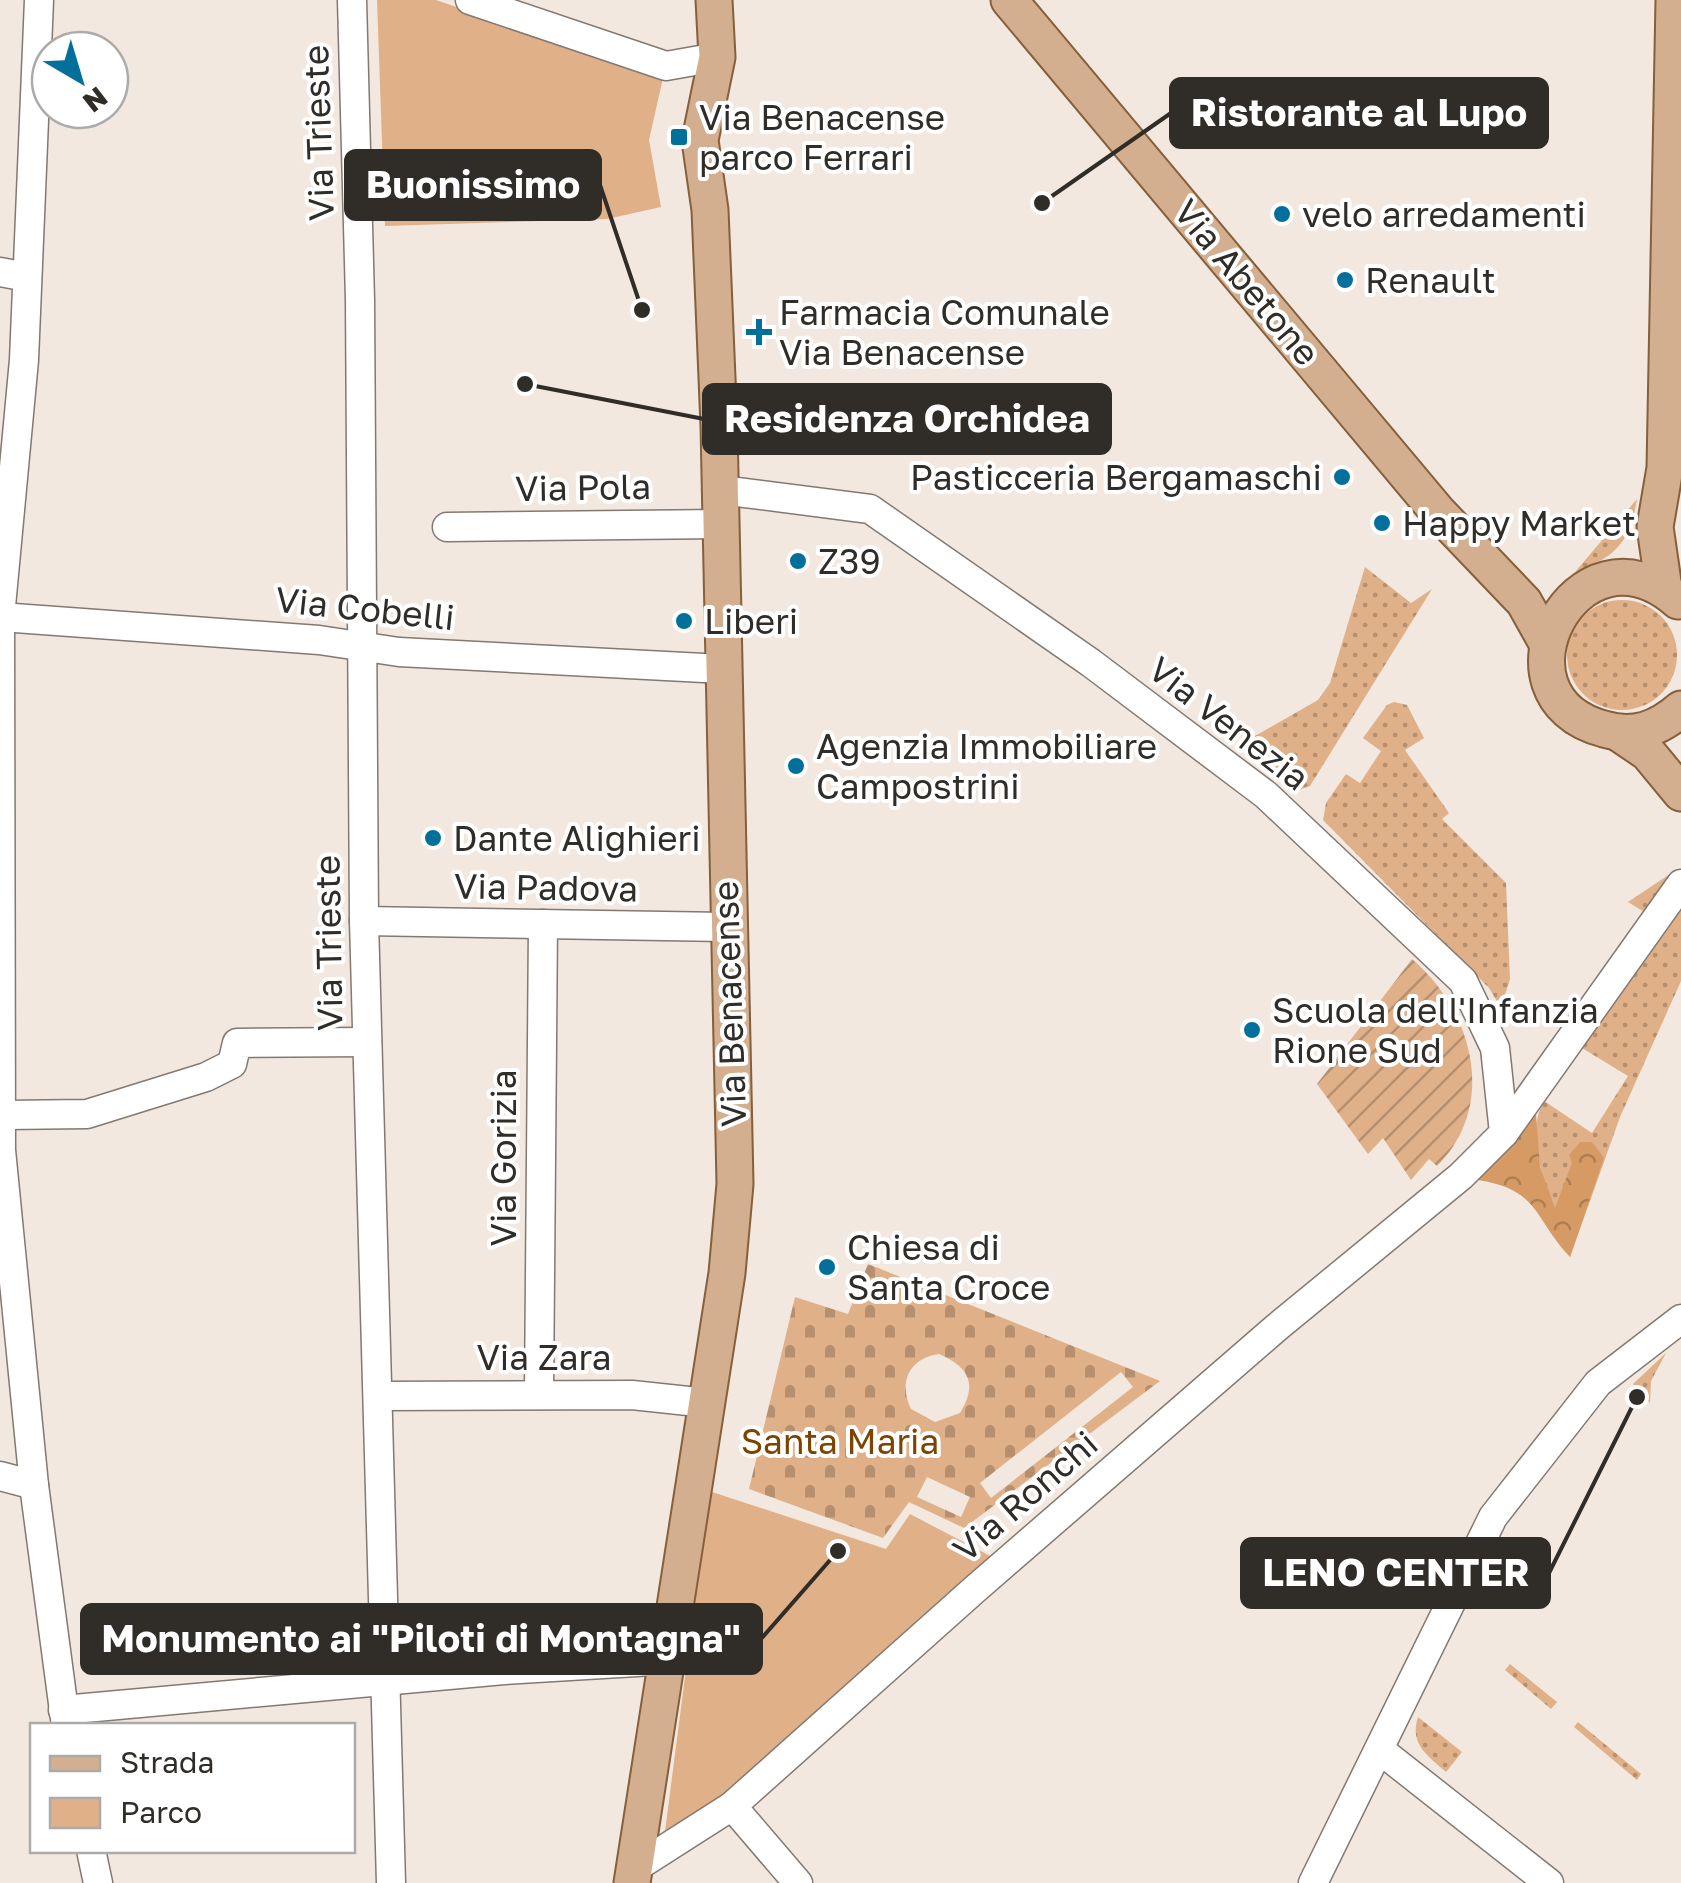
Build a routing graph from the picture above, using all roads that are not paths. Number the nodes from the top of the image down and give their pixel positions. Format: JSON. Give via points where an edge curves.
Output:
{"nodes":[{"id":1,"x":38,"y":0,"type":"edge"},
{"id":2,"x":352,"y":0,"type":"edge"},
{"id":3,"x":470,"y":0,"type":"edge"},
{"id":4,"x":714,"y":0,"type":"edge"},
{"id":5,"x":1009,"y":0,"type":"edge"},
{"id":6,"x":1674,"y":0,"type":"edge"},
{"id":7,"x":716,"y":56,"type":"junction"},
{"id":8,"x":14,"y":275,"type":"edge"},
{"id":9,"x":721,"y":507,"type":"junction"},
{"id":10,"x":447,"y":527,"type":"dead end"},
{"id":11,"x":1655,"y":527,"type":"junction"},
{"id":12,"x":1488,"y":560,"type":"junction"},
{"id":13,"x":1611,"y":581,"type":"junction"},
{"id":14,"x":1672,"y":596,"type":"edge"},
{"id":15,"x":0,"y":616,"type":"edge"},
{"id":16,"x":1547,"y":642,"type":"junction"},
{"id":17,"x":360,"y":647,"type":"junction"},
{"id":18,"x":723,"y":669,"type":"junction"},
{"id":19,"x":1681,"y":712,"type":"edge"},
{"id":20,"x":1620,"y":734,"type":"junction"},
{"id":21,"x":1681,"y":776,"type":"edge"},
{"id":22,"x":1681,"y":793,"type":"edge"},
{"id":23,"x":1681,"y":884,"type":"edge"},
{"id":24,"x":364,"y":921,"type":"junction"},
{"id":25,"x":542,"y":924,"type":"junction"},
{"id":26,"x":726,"y":927,"type":"junction"},
{"id":27,"x":367,"y":1042,"type":"junction"},
{"id":28,"x":4,"y":1115,"type":"junction"},
{"id":29,"x":1504,"y":1133,"type":"junction"},
{"id":30,"x":1681,"y":1319,"type":"edge"},
{"id":31,"x":539,"y":1393,"type":"junction"},
{"id":32,"x":380,"y":1396,"type":"junction"},
{"id":33,"x":707,"y":1404,"type":"junction"},
{"id":34,"x":0,"y":1476,"type":"edge"},
{"id":35,"x":34,"y":1485,"type":"junction"},
{"id":36,"x":670,"y":1660,"type":"junction"},
{"id":37,"x":386,"y":1680,"type":"junction"},
{"id":38,"x":64,"y":1718,"type":"edge"},
{"id":39,"x":1380,"y":1750,"type":"junction"},
{"id":40,"x":732,"y":1806,"type":"junction"},
{"id":41,"x":92,"y":1853,"type":"edge"},
{"id":42,"x":634,"y":1875,"type":"edge"},
{"id":43,"x":98,"y":1883,"type":"edge"},
{"id":44,"x":391,"y":1883,"type":"edge"},
{"id":45,"x":798,"y":1883,"type":"edge"},
{"id":46,"x":1313,"y":1883,"type":"edge"},
{"id":47,"x":1549,"y":1883,"type":"edge"}],
"edges":[{"from":1,"to":8,"type":"street"},
{"from":2,"to":17,"type":"street","name":"Via Trieste"},
{"from":3,"to":7,"type":"street","via":[[666,66]]},
{"from":4,"to":7,"type":"main road","name":"Via Benacense"},
{"from":5,"to":12,"type":"main road","name":"Via Abetone","via":[[1438,512]]},
{"from":6,"to":11,"type":"main road","via":[[1665,468]]},
{"from":7,"to":9,"type":"main road","name":"Via Benacense","via":[[700,140],[710,210]]},
{"from":8,"to":15,"type":"street","via":[[24,360]]},
{"from":9,"to":10,"type":"street","name":"Via Pola"},
{"from":9,"to":18,"type":"main road","name":"Via Benacense"},
{"from":9,"to":29,"type":"street","name":"Via Venezia","via":[[870,509],[1266,795],[1463,981],[1495,1048]]},
{"from":11,"to":13,"type":"main road"},
{"from":11,"to":14,"type":"main road"},
{"from":12,"to":13,"type":"main road","via":[[1546,587]]},
{"from":12,"to":16,"type":"main road"},
{"from":13,"to":14,"type":"main road"},
{"from":13,"to":16,"type":"main road","via":[[1560,611]]},
{"from":15,"to":17,"type":"street","name":"Via Cobelli"},
{"from":15,"to":28,"type":"street"},
{"from":16,"to":20,"type":"main road","via":[[1548,674],[1569,712]]},
{"from":17,"to":18,"type":"street","name":"Via Cobelli"},
{"from":17,"to":24,"type":"street","name":"Via Trieste"},
{"from":18,"to":26,"type":"main road","name":"Via Benacense"},
{"from":19,"to":20,"type":"main road","via":[[1649,730]]},
{"from":19,"to":21,"type":"main road"},
{"from":20,"to":22,"type":"main road","via":[[1648,753]]},
{"from":23,"to":29,"type":"street"},
{"from":24,"to":25,"type":"street","name":"Via Padova"},
{"from":24,"to":27,"type":"street","name":"Via Trieste"},
{"from":25,"to":26,"type":"street","name":"Via Padova"},
{"from":25,"to":31,"type":"street","name":"Via Gorizia"},
{"from":26,"to":33,"type":"main road","name":"Via Benacense","via":[[734,1184]]},
{"from":27,"to":28,"type":"street","via":[[237,1044],[232,1064],[206,1077],[87,1114]]},
{"from":27,"to":32,"type":"street","name":"Via Trieste"},
{"from":28,"to":35,"type":"street","via":[[0,1150]]},
{"from":29,"to":40,"type":"street","name":"Via Ronchi"},
{"from":30,"to":39,"type":"street","via":[[1598,1383],[1493,1517]]},
{"from":31,"to":32,"type":"street","name":"Via Zara"},
{"from":31,"to":33,"type":"street","name":"Via Zara"},
{"from":32,"to":37,"type":"street","name":"Via Trieste"},
{"from":33,"to":36,"type":"main road","name":"Via Benacense"},
{"from":34,"to":35,"type":"street"},
{"from":35,"to":38,"type":"street"},
{"from":36,"to":37,"type":"street"},
{"from":36,"to":42,"type":"main road","name":"Via Benacense"},
{"from":37,"to":38,"type":"street"},
{"from":37,"to":44,"type":"street","name":"Via Trieste"},
{"from":39,"to":46,"type":"street"},
{"from":39,"to":47,"type":"street"},
{"from":40,"to":42,"type":"street","name":"Via Ronchi"},
{"from":40,"to":45,"type":"street"},
{"from":41,"to":43,"type":"street"}]}
